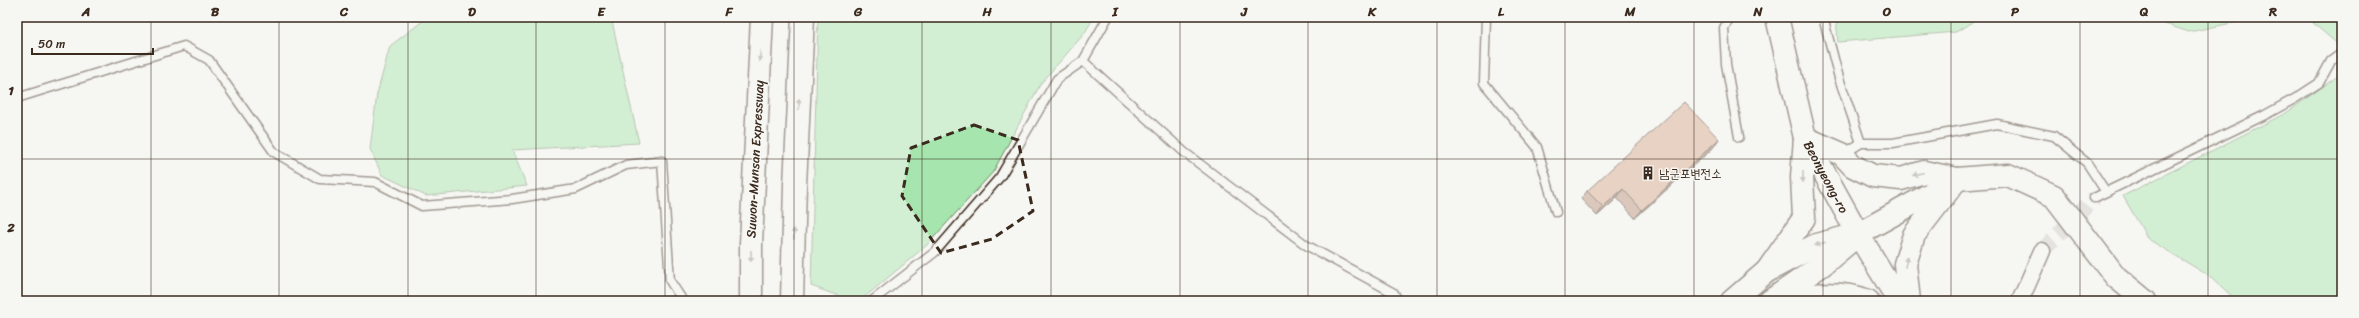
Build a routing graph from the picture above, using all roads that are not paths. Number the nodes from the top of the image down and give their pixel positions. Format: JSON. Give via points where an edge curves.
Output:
{"nodes":[{"id":1,"x":762,"y":17,"type":"edge"},
{"id":2,"x":804,"y":17,"type":"edge"},
{"id":3,"x":1108,"y":17,"type":"edge"},
{"id":4,"x":1486,"y":17,"type":"edge"},
{"id":5,"x":1730,"y":17,"type":"edge"},
{"id":6,"x":1777,"y":17,"type":"edge"},
{"id":7,"x":1823,"y":17,"type":"edge"},
{"id":8,"x":2342,"y":53,"type":"edge"},
{"id":9,"x":1083,"y":61,"type":"junction"},
{"id":10,"x":17,"y":98,"type":"edge"},
{"id":11,"x":1739,"y":138,"type":"dead end"},
{"id":12,"x":1805,"y":138,"type":"junction"},
{"id":13,"x":1861,"y":143,"type":"junction"},
{"id":14,"x":1842,"y":154,"type":"junction"},
{"id":15,"x":1956,"y":179,"type":"junction"},
{"id":16,"x":2106,"y":192,"type":"junction"},
{"id":17,"x":2094,"y":198,"type":"tunnel mouth"},
{"id":18,"x":1556,"y":212,"type":"dead end"},
{"id":19,"x":1858,"y":234,"type":"junction"},
{"id":20,"x":2042,"y":251,"type":"tunnel mouth"},
{"id":21,"x":1767,"y":271,"type":"junction"},
{"id":22,"x":682,"y":301,"type":"edge"},
{"id":23,"x":751,"y":301,"type":"edge"},
{"id":24,"x":792,"y":301,"type":"edge"},
{"id":25,"x":872,"y":301,"type":"edge"},
{"id":26,"x":1398,"y":301,"type":"edge"},
{"id":27,"x":1732,"y":301,"type":"edge"},
{"id":28,"x":1771,"y":301,"type":"edge"},
{"id":29,"x":1868,"y":301,"type":"edge"},
{"id":30,"x":1900,"y":301,"type":"edge"},
{"id":31,"x":1909,"y":301,"type":"edge"},
{"id":32,"x":2020,"y":301,"type":"edge"},
{"id":33,"x":2145,"y":301,"type":"edge"}],
"edges":[{"from":1,"to":23,"type":"main road","name":"Suwon-Munsan Expressway","one_way":true,"via":[[751,243]]},
{"from":24,"to":2,"type":"main road","one_way":true},
{"from":3,"to":9,"type":"lane"},
{"from":4,"to":18,"type":"lane","via":[[1484,83],[1537,146]]},
{"from":5,"to":11,"type":"lane","via":[[1724,28],[1726,64]]},
{"from":6,"to":12,"type":"main road","name":"Beonyeong-ro"},
{"from":7,"to":13,"type":"lane","via":[[1839,78]]},
{"from":8,"to":16,"type":"lane","via":[[2331,61],[2318,83],[2296,98]]},
{"from":9,"to":25,"type":"lane","via":[[1057,79],[1000,177],[935,252]]},
{"from":9,"to":26,"type":"lane","via":[[1184,152],[1306,245],[1394,293]]},
{"from":10,"to":22,"type":"lane","via":[[184,46],[209,60],[274,152],[320,179],[375,182],[422,206],[576,189],[626,165],[662,162],[670,281]]},
{"from":12,"to":14,"type":"main road"},
{"from":12,"to":19,"type":"main road","name":"Beonyeong-ro"},
{"from":12,"to":21,"type":"main road","one_way":true,"via":[[1802,177],[1804,218]]},
{"from":13,"to":14,"type":"lane"},
{"from":13,"to":16,"type":"lane","via":[[1893,143],[1997,124],[2054,136],[2087,163]]},
{"from":15,"to":14,"type":"main road","one_way":true,"via":[[1924,172],[1901,179],[1873,176],[1853,166]]},
{"from":15,"to":19,"type":"main road"},
{"from":31,"to":15,"type":"main road","one_way":true,"via":[[1905,264],[1914,235]]},
{"from":15,"to":33,"type":"main road","via":[[2008,175],[2054,196],[2116,277]]},
{"from":16,"to":17,"type":"lane"},
{"from":19,"to":21,"type":"main road","one_way":true,"via":[[1816,245]]},
{"from":19,"to":28,"type":"main road","via":[[1822,265]]},
{"from":19,"to":30,"type":"main road","name":"Beonyeong-ro"},
{"from":20,"to":32,"type":"street"},
{"from":21,"to":27,"type":"main road"},
{"from":28,"to":29,"type":"main road","via":[[1816,294],[1859,297]]}]}
